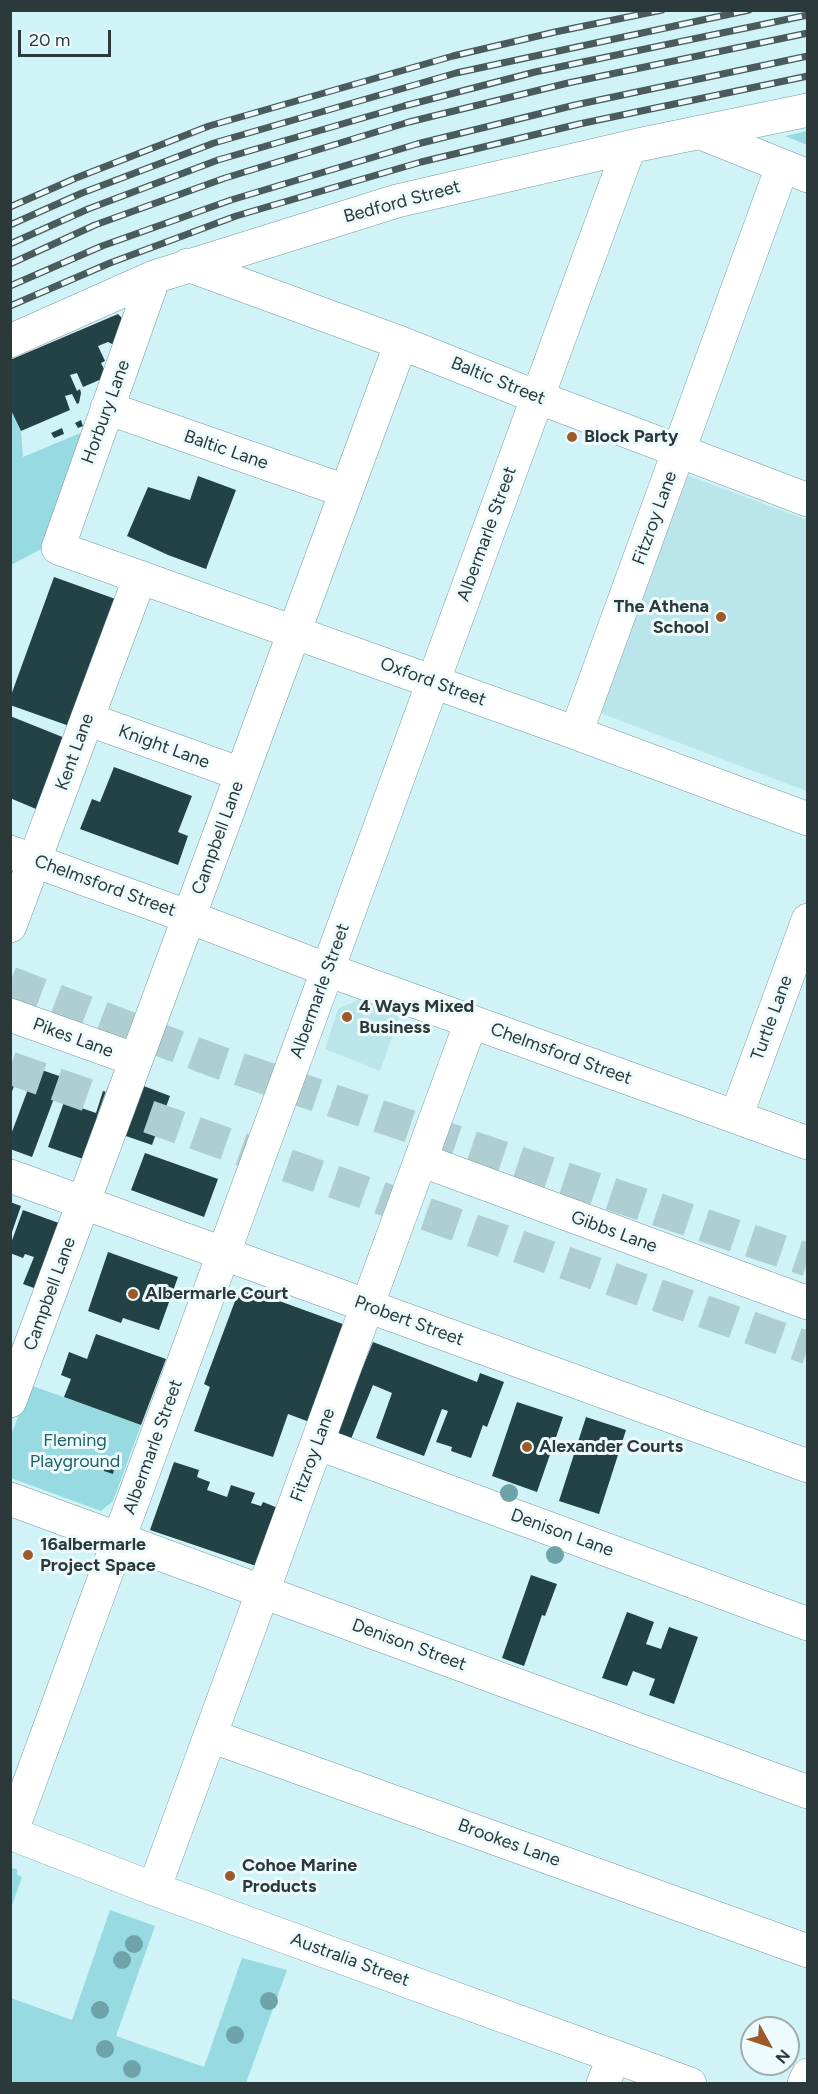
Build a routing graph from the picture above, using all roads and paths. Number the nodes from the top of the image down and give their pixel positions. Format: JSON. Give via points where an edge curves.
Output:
{"nodes":[{"id":1,"x":807,"y":110,"type":"edge"},
{"id":2,"x":701,"y":133,"type":"junction"},
{"id":3,"x":629,"y":148,"type":"junction"},
{"id":4,"x":795,"y":171,"type":"edge"},
{"id":5,"x":188,"y":265,"type":"junction"},
{"id":6,"x":154,"y":277,"type":"junction"},
{"id":7,"x":10,"y":341,"type":"edge"},
{"id":8,"x":401,"y":343,"type":"junction"},
{"id":9,"x":537,"y":397,"type":"junction"},
{"id":10,"x":107,"y":408,"type":"junction"},
{"id":11,"x":679,"y":451,"type":"junction"},
{"id":12,"x":345,"y":491,"type":"junction"},
{"id":13,"x":807,"y":500,"type":"edge"},
{"id":14,"x":58,"y":548,"type":"joint"},
{"id":15,"x":140,"y":577,"type":"junction"},
{"id":16,"x":293,"y":632,"type":"junction"},
{"id":17,"x":433,"y":682,"type":"junction"},
{"id":18,"x":87,"y":719,"type":"junction"},
{"id":19,"x":576,"y":733,"type":"junction"},
{"id":20,"x":241,"y":774,"type":"junction"},
{"id":21,"x":807,"y":819,"type":"edge"},
{"id":22,"x":23,"y":856,"type":"edge"},
{"id":23,"x":189,"y":917,"type":"junction"},
{"id":24,"x":807,"y":920,"type":"edge"},
{"id":25,"x":10,"y":927,"type":"edge"},
{"id":26,"x":328,"y":970,"type":"junction"},
{"id":27,"x":797,"y":981,"type":"edge"},
{"id":28,"x":10,"y":1015,"type":"edge"},
{"id":29,"x":471,"y":1022,"type":"junction"},
{"id":30,"x":136,"y":1060,"type":"junction"},
{"id":31,"x":736,"y":1117,"type":"junction"},
{"id":32,"x":807,"y":1143,"type":"edge"},
{"id":33,"x":421,"y":1160,"type":"junction"},
{"id":34,"x":10,"y":1176,"type":"edge"},
{"id":35,"x":84,"y":1202,"type":"junction"},
{"id":36,"x":224,"y":1254,"type":"junction"},
{"id":37,"x":807,"y":1303,"type":"edge"},
{"id":38,"x":367,"y":1306,"type":"junction"},
{"id":39,"x":21,"y":1342,"type":"edge"},
{"id":40,"x":10,"y":1401,"type":"edge"},
{"id":41,"x":317,"y":1443,"type":"junction"},
{"id":42,"x":807,"y":1466,"type":"edge"},
{"id":43,"x":10,"y":1499,"type":"edge"},
{"id":44,"x":119,"y":1539,"type":"junction"},
{"id":45,"x":263,"y":1591,"type":"junction"},
{"id":46,"x":807,"y":1624,"type":"edge"},
{"id":47,"x":211,"y":1736,"type":"junction"},
{"id":48,"x":807,"y":1792,"type":"edge"},
{"id":49,"x":11,"y":1833,"type":"edge"},
{"id":50,"x":154,"y":1889,"type":"junction"},
{"id":51,"x":807,"y":1951,"type":"edge"},
{"id":52,"x":608,"y":2070,"type":"edge"},
{"id":53,"x":807,"y":2075,"type":"edge"},
{"id":54,"x":690,"y":2084,"type":"edge"},
{"id":55,"x":804,"y":2084,"type":"edge"}],
"edges":[{"from":1,"to":2,"type":"street","name":"Bedford Street"},
{"from":2,"to":3,"type":"street","name":"Bedford Street"},
{"from":2,"to":4,"type":"street"},
{"from":3,"to":5,"type":"street","name":"Bedford Street","via":[[396,201]]},
{"from":3,"to":9,"type":"street","name":"Albermarle Street"},
{"from":4,"to":11,"type":"street","name":"Fitzroy Lane"},
{"from":5,"to":6,"type":"street","name":"Bedford Street"},
{"from":5,"to":8,"type":"street","name":"Baltic Street"},
{"from":6,"to":7,"type":"street","name":"Bedford Street"},
{"from":6,"to":10,"type":"street","name":"Horbury Lane"},
{"from":8,"to":9,"type":"street","name":"Baltic Street"},
{"from":8,"to":12,"type":"street","name":"Campbell Lane"},
{"from":9,"to":11,"type":"street","name":"Baltic Street"},
{"from":9,"to":17,"type":"street","name":"Albermarle Street"},
{"from":10,"to":12,"type":"street","name":"Baltic Lane"},
{"from":10,"to":14,"type":"street","name":"Horbury Lane"},
{"from":11,"to":13,"type":"street","name":"Baltic Street"},
{"from":11,"to":19,"type":"street","name":"Fitzroy Lane"},
{"from":12,"to":16,"type":"street","name":"Campbell Lane"},
{"from":14,"to":15,"type":"street","name":"Oxford Street"},
{"from":15,"to":16,"type":"street","name":"Oxford Street"},
{"from":15,"to":18,"type":"street","name":"Kent Lane"},
{"from":16,"to":17,"type":"street","name":"Oxford Street"},
{"from":16,"to":20,"type":"street","name":"Campbell Lane"},
{"from":17,"to":19,"type":"street","name":"Oxford Street"},
{"from":17,"to":26,"type":"street","name":"Albermarle Street"},
{"from":18,"to":20,"type":"street","name":"Knight Lane"},
{"from":18,"to":22,"type":"street","name":"Kent Lane"},
{"from":19,"to":21,"type":"street","name":"Oxford Street"},
{"from":20,"to":23,"type":"street","name":"Campbell Lane"},
{"from":22,"to":23,"type":"street","name":"Chelmsford Street"},
{"from":22,"to":25,"type":"street","name":"Kent Lane"},
{"from":23,"to":26,"type":"street","name":"Chelmsford Street"},
{"from":23,"to":30,"type":"street","name":"Campbell Lane"},
{"from":24,"to":27,"type":"street","name":"Turtle Lane"},
{"from":26,"to":29,"type":"street","name":"Chelmsford Street"},
{"from":26,"to":36,"type":"street","name":"Albermarle Street"},
{"from":27,"to":31,"type":"street","name":"Turtle Lane"},
{"from":28,"to":30,"type":"street","name":"Pikes Lane"},
{"from":29,"to":31,"type":"street","name":"Chelmsford Street"},
{"from":29,"to":33,"type":"street","name":"Fitzroy Lane"},
{"from":30,"to":35,"type":"street","name":"Campbell Lane"},
{"from":31,"to":32,"type":"street","name":"Chelmsford Street"},
{"from":33,"to":37,"type":"street","name":"Gibbs Lane"},
{"from":33,"to":38,"type":"street","name":"Fitzroy Lane"},
{"from":34,"to":35,"type":"street","name":"Probert Street"},
{"from":35,"to":36,"type":"street","name":"Probert Street"},
{"from":35,"to":39,"type":"street","name":"Campbell Lane"},
{"from":36,"to":38,"type":"street","name":"Probert Street"},
{"from":36,"to":44,"type":"street","name":"Albermarle Street"},
{"from":38,"to":41,"type":"street","name":"Fitzroy Lane"},
{"from":38,"to":42,"type":"street","name":"Probert Street"},
{"from":39,"to":40,"type":"street","name":"Campbell Lane"},
{"from":41,"to":45,"type":"street","name":"Fitzroy Lane"},
{"from":41,"to":46,"type":"street","name":"Denison Lane"},
{"from":43,"to":44,"type":"street","name":"Denison Street"},
{"from":44,"to":45,"type":"street","name":"Denison Street"},
{"from":44,"to":49,"type":"street","name":"Albermarle Street"},
{"from":45,"to":47,"type":"street","name":"Fitzroy Lane"},
{"from":45,"to":48,"type":"street","name":"Denison Street"},
{"from":47,"to":50,"type":"street","name":"Fitzroy Lane"},
{"from":47,"to":51,"type":"street","name":"Brookes Lane"},
{"from":49,"to":50,"type":"street","name":"Australia Street"},
{"from":50,"to":52,"type":"street","name":"Australia Street"},
{"from":52,"to":54,"type":"street","name":"Australia Street"},
{"from":53,"to":55,"type":"street"}]}
